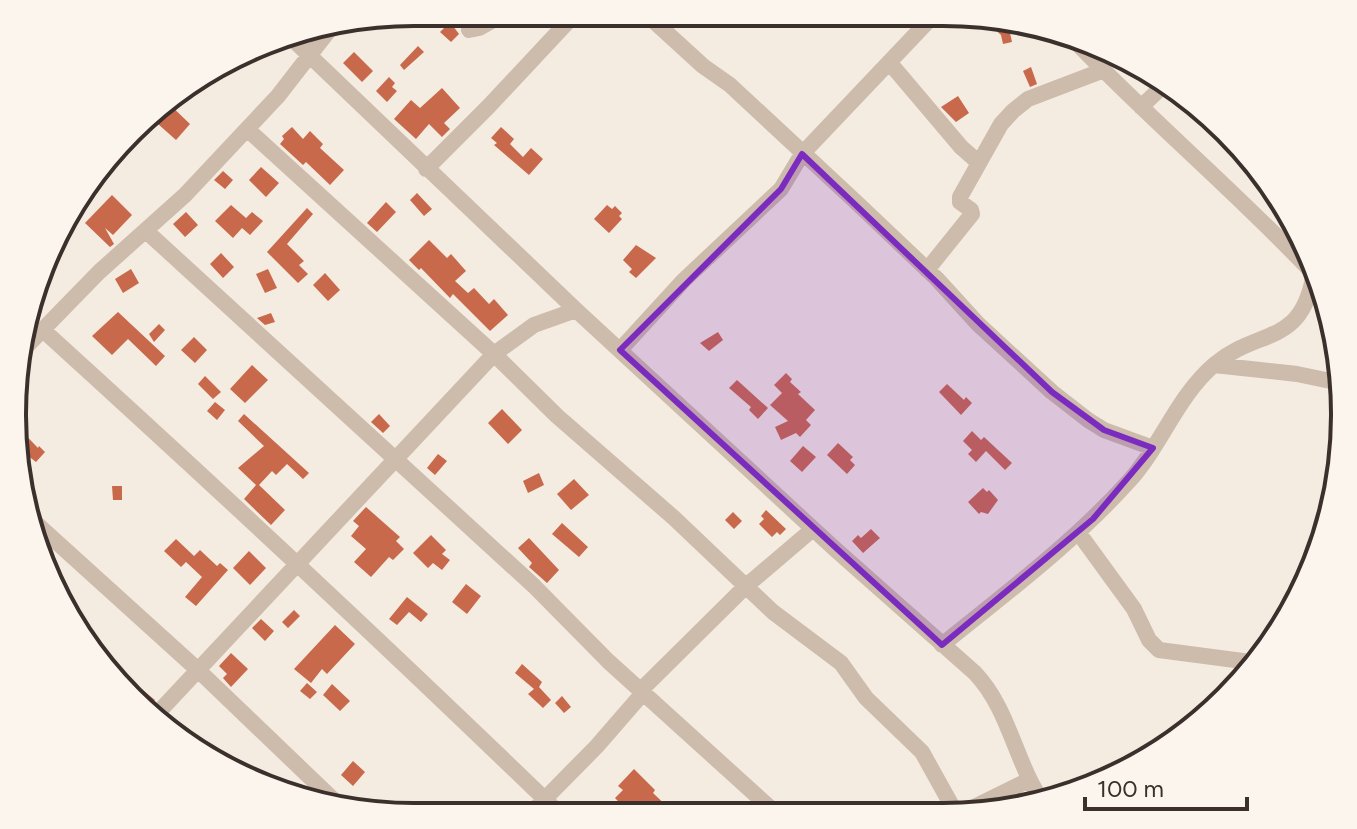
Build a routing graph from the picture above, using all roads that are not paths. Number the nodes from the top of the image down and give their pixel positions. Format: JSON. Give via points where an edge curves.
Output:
{"nodes":[{"id":1,"x":483,"y":26,"type":"edge"},
{"id":2,"x":564,"y":26,"type":"edge"},
{"id":3,"x":659,"y":26,"type":"edge"},
{"id":4,"x":923,"y":26,"type":"edge"},
{"id":5,"x":469,"y":30,"type":"dead end"},
{"id":6,"x":325,"y":36,"type":"edge"},
{"id":7,"x":298,"y":44,"type":"edge"},
{"id":8,"x":1089,"y":55,"type":"edge"},
{"id":9,"x":311,"y":57,"type":"junction"},
{"id":10,"x":889,"y":62,"type":"junction"},
{"id":11,"x":1104,"y":70,"type":"junction"},
{"id":12,"x":1158,"y":91,"type":"edge"},
{"id":13,"x":1141,"y":107,"type":"junction"},
{"id":14,"x":247,"y":129,"type":"junction"},
{"id":15,"x":802,"y":154,"type":"junction"},
{"id":16,"x":979,"y":163,"type":"junction"},
{"id":17,"x":426,"y":169,"type":"junction"},
{"id":18,"x":146,"y":231,"type":"junction"},
{"id":19,"x":1297,"y":257,"type":"edge"},
{"id":20,"x":927,"y":270,"type":"junction"},
{"id":21,"x":1310,"y":290,"type":"edge"},
{"id":22,"x":576,"y":310,"type":"junction"},
{"id":23,"x":43,"y":330,"type":"junction"},
{"id":24,"x":33,"y":340,"type":"edge"},
{"id":25,"x":620,"y":350,"type":"junction"},
{"id":26,"x":494,"y":354,"type":"junction"},
{"id":27,"x":1214,"y":365,"type":"junction"},
{"id":28,"x":1329,"y":381,"type":"edge"},
{"id":29,"x":1153,"y":448,"type":"junction"},
{"id":30,"x":396,"y":459,"type":"junction"},
{"id":31,"x":813,"y":529,"type":"junction"},
{"id":32,"x":44,"y":531,"type":"edge"},
{"id":33,"x":1078,"y":532,"type":"junction"},
{"id":34,"x":299,"y":565,"type":"junction"},
{"id":35,"x":746,"y":586,"type":"junction"},
{"id":36,"x":942,"y":645,"type":"junction"},
{"id":37,"x":1243,"y":661,"type":"edge"},
{"id":38,"x":198,"y":670,"type":"junction"},
{"id":39,"x":641,"y":692,"type":"junction"},
{"id":40,"x":161,"y":709,"type":"edge"},
{"id":41,"x":1029,"y":780,"type":"junction"},
{"id":42,"x":1036,"y":792,"type":"edge"},
{"id":43,"x":326,"y":793,"type":"edge"},
{"id":44,"x":545,"y":800,"type":"junction"},
{"id":45,"x":988,"y":800,"type":"edge"},
{"id":46,"x":542,"y":803,"type":"edge"},
{"id":47,"x":548,"y":803,"type":"edge"},
{"id":48,"x":765,"y":803,"type":"edge"},
{"id":49,"x":949,"y":803,"type":"edge"}],
"edges":[{"from":1,"to":5,"type":"street"},
{"from":2,"to":17,"type":"street"},
{"from":3,"to":15,"type":"street"},
{"from":4,"to":10,"type":"street"},
{"from":6,"to":9,"type":"street"},
{"from":7,"to":9,"type":"street"},
{"from":8,"to":11,"type":"street"},
{"from":9,"to":14,"type":"street"},
{"from":9,"to":17,"type":"street"},
{"from":10,"to":15,"type":"street"},
{"from":10,"to":16,"type":"street"},
{"from":11,"to":13,"type":"street"},
{"from":11,"to":16,"type":"street","via":[[1028,99],[1001,124]]},
{"from":12,"to":13,"type":"street"},
{"from":13,"to":19,"type":"street"},
{"from":14,"to":18,"type":"street"},
{"from":14,"to":26,"type":"street"},
{"from":15,"to":20,"type":"street"},
{"from":15,"to":25,"type":"street","via":[[781,189],[684,280]]},
{"from":16,"to":20,"type":"street","via":[[959,199],[972,214]]},
{"from":17,"to":22,"type":"street"},
{"from":18,"to":23,"type":"street"},
{"from":18,"to":30,"type":"street"},
{"from":20,"to":29,"type":"street","via":[[989,335],[1088,420]]},
{"from":21,"to":27,"type":"street","via":[[1298,318],[1288,327]]},
{"from":22,"to":25,"type":"street"},
{"from":22,"to":26,"type":"street","via":[[534,325]]},
{"from":23,"to":24,"type":"street"},
{"from":23,"to":34,"type":"street"},
{"from":25,"to":31,"type":"street"},
{"from":26,"to":30,"type":"street"},
{"from":26,"to":35,"type":"street"},
{"from":27,"to":28,"type":"street"},
{"from":27,"to":29,"type":"street"},
{"from":29,"to":33,"type":"street","via":[[1129,481]]},
{"from":30,"to":34,"type":"street"},
{"from":30,"to":39,"type":"street"},
{"from":31,"to":35,"type":"street"},
{"from":31,"to":36,"type":"street"},
{"from":32,"to":38,"type":"street"},
{"from":33,"to":36,"type":"street"},
{"from":33,"to":37,"type":"street","via":[[1159,650]]},
{"from":34,"to":38,"type":"street"},
{"from":34,"to":44,"type":"street"},
{"from":35,"to":39,"type":"street"},
{"from":35,"to":49,"type":"street","via":[[841,663],[866,698],[922,752]]},
{"from":36,"to":41,"type":"street","via":[[990,689]]},
{"from":38,"to":40,"type":"street"},
{"from":38,"to":43,"type":"street"},
{"from":39,"to":44,"type":"street"},
{"from":39,"to":48,"type":"street"},
{"from":41,"to":42,"type":"street"},
{"from":41,"to":45,"type":"street"},
{"from":44,"to":46,"type":"street"},
{"from":44,"to":47,"type":"street"}]}
